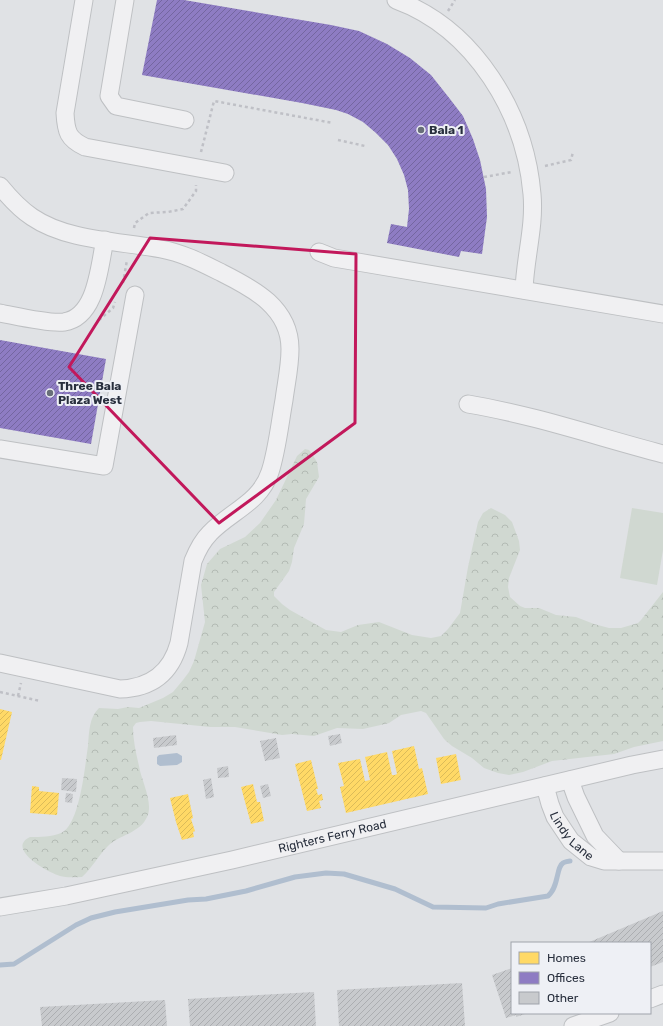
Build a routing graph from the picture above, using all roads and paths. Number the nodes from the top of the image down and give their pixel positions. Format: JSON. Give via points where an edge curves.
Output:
{"nodes":[{"id":1,"x":84,"y":0,"type":"edge"},
{"id":2,"x":125,"y":0,"type":"edge"},
{"id":3,"x":396,"y":0,"type":"edge"},
{"id":4,"x":455,"y":0,"type":"edge"},
{"id":5,"x":446,"y":13,"type":"dead end"},
{"id":6,"x":185,"y":120,"type":"dead end"},
{"id":7,"x":333,"y":123,"type":"dead end"},
{"id":8,"x":338,"y":140,"type":"dead end"},
{"id":9,"x":365,"y":146,"type":"dead end"},
{"id":10,"x":573,"y":152,"type":"dead end"},
{"id":11,"x":200,"y":156,"type":"dead end"},
{"id":12,"x":541,"y":167,"type":"dead end"},
{"id":13,"x":513,"y":172,"type":"dead end"},
{"id":14,"x":225,"y":173,"type":"dead end"},
{"id":15,"x":484,"y":177,"type":"dead end"},
{"id":16,"x":0,"y":186,"type":"edge"},
{"id":17,"x":105,"y":240,"type":"junction"},
{"id":18,"x":319,"y":252,"type":"dead end"},
{"id":19,"x":524,"y":290,"type":"junction"},
{"id":20,"x":135,"y":295,"type":"dead end"},
{"id":21,"x":0,"y":313,"type":"edge"},
{"id":22,"x":663,"y":314,"type":"edge"},
{"id":23,"x":468,"y":404,"type":"dead end"},
{"id":24,"x":0,"y":449,"type":"edge"},
{"id":25,"x":663,"y":454,"type":"edge"},
{"id":26,"x":0,"y":663,"type":"edge"},
{"id":27,"x":0,"y":692,"type":"edge"},
{"id":28,"x":40,"y":701,"type":"dead end"},
{"id":29,"x":663,"y":759,"type":"edge"},
{"id":30,"x":570,"y":780,"type":"junction"},
{"id":31,"x":545,"y":786,"type":"junction"},
{"id":32,"x":581,"y":808,"type":"junction"},
{"id":33,"x":555,"y":817,"type":"junction"},
{"id":34,"x":619,"y":861,"type":"junction"},
{"id":35,"x":663,"y":861,"type":"edge"},
{"id":36,"x":0,"y":907,"type":"edge"},
{"id":37,"x":663,"y":994,"type":"edge"},
{"id":38,"x":651,"y":999,"type":"edge"},
{"id":39,"x":607,"y":1014,"type":"edge"},
{"id":40,"x":572,"y":1026,"type":"edge"}],
"edges":[{"from":1,"to":14,"type":"street","via":[[65,113],[70,136],[85,147]]},
{"from":2,"to":6,"type":"street","via":[[108,96],[116,106]]},
{"from":3,"to":19,"type":"street","via":[[430,17],[448,30],[487,70],[505,100],[523,146],[532,195],[531,231]]},
{"from":4,"to":5,"type":"path"},
{"from":7,"to":11,"type":"path","via":[[214,101]]},
{"from":8,"to":9,"type":"path"},
{"from":10,"to":12,"type":"path","via":[[572,160]]},
{"from":13,"to":15,"type":"path"},
{"from":16,"to":17,"type":"street","via":[[32,217],[45,224]]},
{"from":17,"to":21,"type":"street","via":[[91,299],[80,314],[64,322],[52,322]]},
{"from":17,"to":26,"type":"street","via":[[166,250],[193,258],[249,287],[277,311],[289,338],[290,349],[270,471],[262,489],[255,497],[210,532],[197,550],[176,655],[154,681],[138,687],[109,688]]},
{"from":18,"to":19,"type":"street","via":[[334,258]]},
{"from":19,"to":22,"type":"street"},
{"from":20,"to":24,"type":"street","via":[[104,466]]},
{"from":23,"to":25,"type":"street"},
{"from":27,"to":28,"type":"path"},
{"from":29,"to":30,"type":"street","name":"Righters Ferry Road"},
{"from":30,"to":31,"type":"street","name":"Righters Ferry Road"},
{"from":30,"to":32,"type":"street","name":"Lindy Lane"},
{"from":31,"to":33,"type":"street","name":"Lindy Lane"},
{"from":31,"to":36,"type":"street","name":"Righters Ferry Road","via":[[154,878]]},
{"from":32,"to":33,"type":"street"},
{"from":32,"to":34,"type":"street","name":"Lindy Lane","via":[[595,836]]},
{"from":33,"to":34,"type":"street","name":"Lindy Lane","via":[[571,841],[591,857],[604,861]]},
{"from":34,"to":35,"type":"street","name":"Lindy Lane"},
{"from":37,"to":38,"type":"street"},
{"from":39,"to":40,"type":"street"}]}
